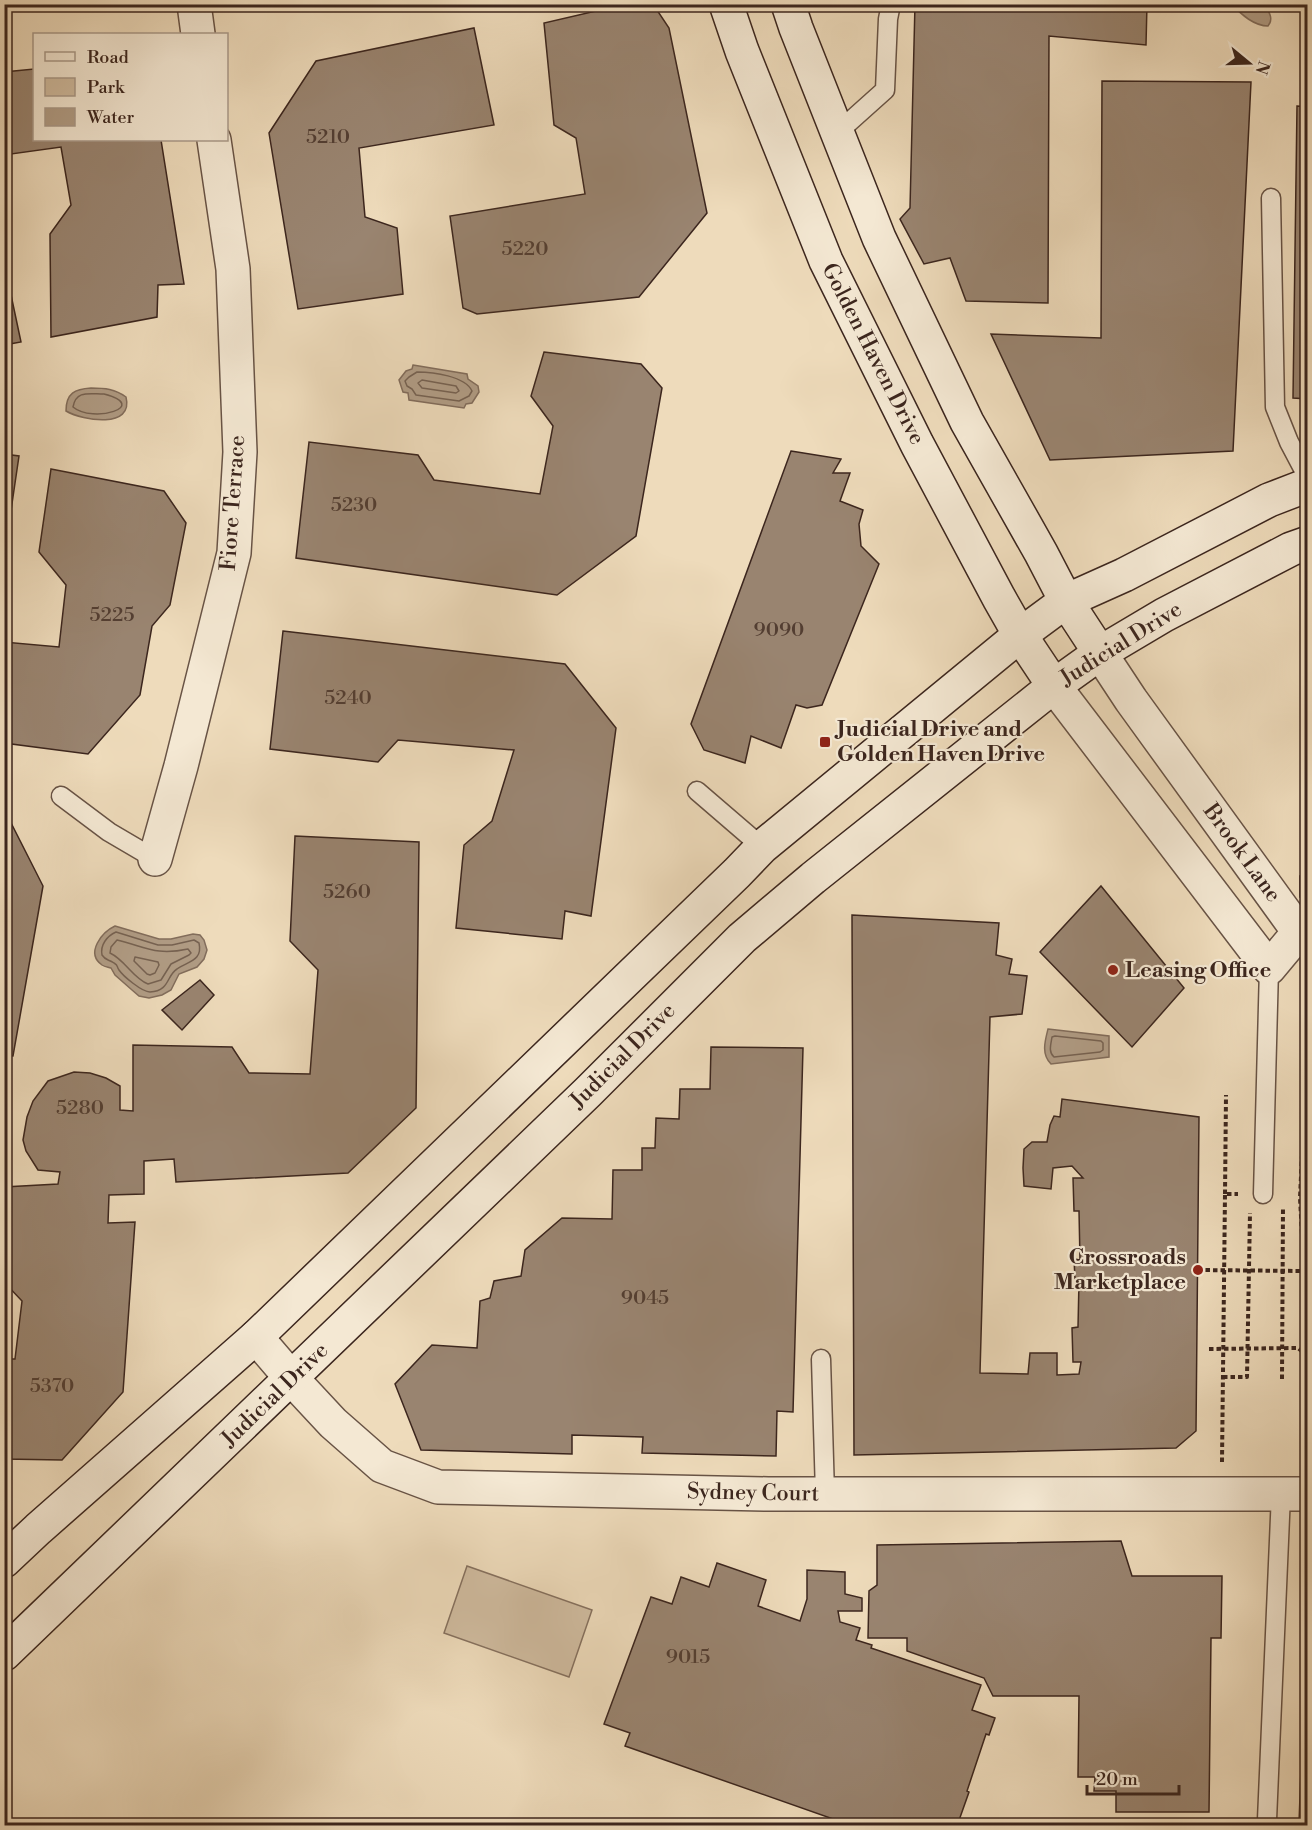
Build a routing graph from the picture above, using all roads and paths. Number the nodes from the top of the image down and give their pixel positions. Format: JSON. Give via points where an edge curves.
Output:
{"nodes":[{"id":1,"x":194,"y":4,"type":"edge"},
{"id":2,"x":726,"y":4,"type":"edge"},
{"id":3,"x":788,"y":4,"type":"edge"},
{"id":4,"x":891,"y":4,"type":"edge"},
{"id":5,"x":198,"y":33,"type":"edge"},
{"id":6,"x":837,"y":134,"type":"junction"},
{"id":7,"x":214,"y":141,"type":"edge"},
{"id":8,"x":1270,"y":198,"type":"dead end"},
{"id":9,"x":1308,"y":478,"type":"edge"},
{"id":10,"x":1308,"y":485,"type":"edge"},
{"id":11,"x":1308,"y":543,"type":"edge"},
{"id":12,"x":1066,"y":601,"type":"junction"},
{"id":13,"x":1020,"y":635,"type":"junction"},
{"id":14,"x":1100,"y":653,"type":"junction"},
{"id":15,"x":1054,"y":687,"type":"junction"},
{"id":16,"x":697,"y":791,"type":"dead end"},
{"id":17,"x":61,"y":796,"type":"dead end"},
{"id":18,"x":762,"y":847,"type":"junction"},
{"id":19,"x":155,"y":859,"type":"joint"},
{"id":20,"x":1269,"y":968,"type":"junction"},
{"id":21,"x":1305,"y":1052,"type":"dead end"},
{"id":22,"x":1226,"y":1095,"type":"dead end"},
{"id":23,"x":1225,"y":1194,"type":"junction"},
{"id":24,"x":1256,"y":1194,"type":"junction"},
{"id":25,"x":1283,"y":1194,"type":"junction"},
{"id":26,"x":1300,"y":1198,"type":"junction"},
{"id":27,"x":1198,"y":1270,"type":"dead end"},
{"id":28,"x":1224,"y":1270,"type":"junction"},
{"id":29,"x":1282,"y":1270,"type":"junction"},
{"id":30,"x":1249,"y":1271,"type":"junction"},
{"id":31,"x":1304,"y":1271,"type":"junction"},
{"id":32,"x":256,"y":1337,"type":"junction"},
{"id":33,"x":1248,"y":1348,"type":"junction"},
{"id":34,"x":1209,"y":1349,"type":"dead end"},
{"id":35,"x":1223,"y":1349,"type":"junction"},
{"id":36,"x":1282,"y":1349,"type":"junction"},
{"id":37,"x":1304,"y":1353,"type":"junction"},
{"id":38,"x":821,"y":1359,"type":"dead end"},
{"id":39,"x":1223,"y":1377,"type":"junction"},
{"id":40,"x":292,"y":1379,"type":"junction"},
{"id":41,"x":1282,"y":1379,"type":"dead end"},
{"id":42,"x":1222,"y":1465,"type":"dead end"},
{"id":43,"x":1298,"y":1484,"type":"edge"},
{"id":44,"x":825,"y":1494,"type":"junction"},
{"id":45,"x":4,"y":1561,"type":"edge"},
{"id":46,"x":4,"y":1654,"type":"edge"},
{"id":47,"x":1268,"y":1826,"type":"edge"}],
"edges":[{"from":1,"to":5,"type":"street"},
{"from":2,"to":13,"type":"street","name":"Golden Haven Drive","via":[[826,261],[917,444]]},
{"from":3,"to":6,"type":"street"},
{"from":4,"to":6,"type":"lane","via":[[885,90]]},
{"from":6,"to":12,"type":"street","via":[[885,251],[962,411]]},
{"from":7,"to":19,"type":"street","name":"Fiore Terrace","via":[[233,269],[240,452],[234,553]]},
{"from":8,"to":9,"type":"lane","via":[[1275,407]]},
{"from":10,"to":12,"type":"street","via":[[1269,500]]},
{"from":11,"to":14,"type":"street","name":"Judicial Drive","via":[[1164,615]]},
{"from":12,"to":13,"type":"street"},
{"from":12,"to":14,"type":"street"},
{"from":13,"to":15,"type":"street","name":"Golden Haven Drive"},
{"from":13,"to":18,"type":"street"},
{"from":14,"to":15,"type":"street","name":"Judicial Drive"},
{"from":14,"to":20,"type":"street","name":"Brook Lane","via":[[1299,932]]},
{"from":15,"to":20,"type":"street"},
{"from":15,"to":40,"type":"street","name":"Judicial Drive","via":[[742,938]]},
{"from":16,"to":18,"type":"lane"},
{"from":17,"to":19,"type":"lane","via":[[109,832]]},
{"from":18,"to":32,"type":"street"},
{"from":20,"to":24,"type":"lane"},
{"from":21,"to":26,"type":"path","via":[[1306,1125]]},
{"from":22,"to":23,"type":"path"},
{"from":23,"to":24,"type":"path"},
{"from":23,"to":28,"type":"path"},
{"from":24,"to":25,"type":"path"},
{"from":24,"to":30,"type":"path"},
{"from":25,"to":26,"type":"path"},
{"from":25,"to":29,"type":"path"},
{"from":26,"to":31,"type":"path"},
{"from":27,"to":28,"type":"path"},
{"from":28,"to":30,"type":"path"},
{"from":28,"to":35,"type":"path"},
{"from":29,"to":30,"type":"path"},
{"from":29,"to":31,"type":"path"},
{"from":29,"to":36,"type":"path"},
{"from":30,"to":33,"type":"path"},
{"from":31,"to":37,"type":"path"},
{"from":32,"to":40,"type":"street","name":"Sydney Court"},
{"from":32,"to":45,"type":"street"},
{"from":33,"to":35,"type":"path"},
{"from":33,"to":36,"type":"path"},
{"from":33,"to":39,"type":"path","via":[[1247,1377]]},
{"from":34,"to":35,"type":"path"},
{"from":35,"to":39,"type":"path"},
{"from":36,"to":37,"type":"path","via":[[1298,1348]]},
{"from":36,"to":41,"type":"path"},
{"from":37,"to":43,"type":"path"},
{"from":38,"to":44,"type":"lane"},
{"from":39,"to":42,"type":"path"},
{"from":40,"to":44,"type":"street","name":"Sydney Court","via":[[333,1424],[382,1466],[438,1487]]},
{"from":40,"to":46,"type":"street","name":"Judicial Drive"},
{"from":43,"to":44,"type":"street","name":"Sydney Court"},
{"from":43,"to":47,"type":"lane"}]}
